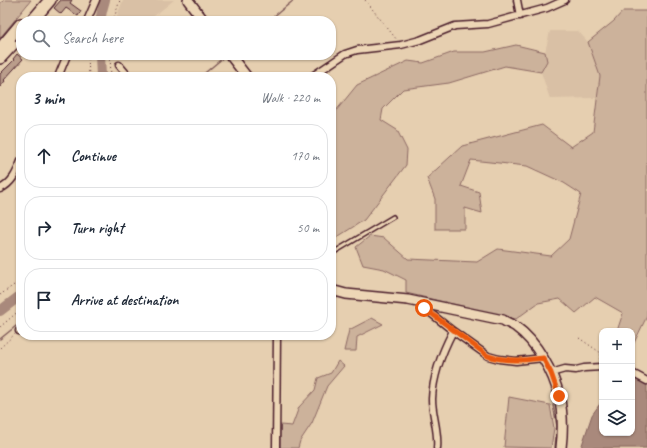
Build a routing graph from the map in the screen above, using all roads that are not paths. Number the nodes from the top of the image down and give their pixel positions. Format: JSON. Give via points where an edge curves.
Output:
{"nodes":[{"id":1,"x":41,"y":0,"type":"edge"},
{"id":2,"x":50,"y":0,"type":"edge"},
{"id":3,"x":96,"y":0,"type":"edge"},
{"id":4,"x":188,"y":0,"type":"edge"},
{"id":5,"x":517,"y":0,"type":"edge"},
{"id":6,"x":565,"y":0,"type":"edge"},
{"id":7,"x":27,"y":16,"type":"edge"},
{"id":8,"x":36,"y":16,"type":"edge"},
{"id":9,"x":89,"y":16,"type":"edge"},
{"id":10,"x":200,"y":16,"type":"edge"},
{"id":11,"x":520,"y":16,"type":"junction"},
{"id":12,"x":16,"y":30,"type":"edge"},
{"id":13,"x":16,"y":40,"type":"edge"},
{"id":14,"x":0,"y":49,"type":"edge"},
{"id":15,"x":0,"y":58,"type":"edge"},
{"id":16,"x":336,"y":59,"type":"edge"},
{"id":17,"x":65,"y":60,"type":"edge"},
{"id":18,"x":234,"y":60,"type":"edge"},
{"id":19,"x":335,"y":60,"type":"edge"},
{"id":20,"x":119,"y":66,"type":"dead end"},
{"id":21,"x":60,"y":72,"type":"edge"},
{"id":22,"x":124,"y":72,"type":"edge"},
{"id":23,"x":243,"y":72,"type":"edge"},
{"id":24,"x":318,"y":72,"type":"edge"},
{"id":25,"x":16,"y":173,"type":"edge"},
{"id":26,"x":0,"y":189,"type":"edge"},
{"id":27,"x":393,"y":217,"type":"dead end"},
{"id":28,"x":336,"y":252,"type":"edge"},
{"id":29,"x":336,"y":291,"type":"edge"},
{"id":30,"x":417,"y":302,"type":"junction"},
{"id":31,"x":453,"y":331,"type":"junction"},
{"id":32,"x":277,"y":340,"type":"edge"},
{"id":33,"x":543,"y":358,"type":"junction"},
{"id":34,"x":599,"y":366,"type":"edge"},
{"id":35,"x":551,"y":373,"type":"junction"},
{"id":36,"x":635,"y":374,"type":"edge"},
{"id":37,"x":647,"y":381,"type":"edge"},
{"id":38,"x":276,"y":448,"type":"edge"},
{"id":39,"x":437,"y":448,"type":"edge"},
{"id":40,"x":561,"y":448,"type":"edge"}],
"edges":[{"from":1,"to":7,"type":"highway"},
{"from":2,"to":8,"type":"highway"},
{"from":3,"to":9,"type":"street"},
{"from":4,"to":10,"type":"street"},
{"from":5,"to":11,"type":"street"},
{"from":6,"to":11,"type":"street"},
{"from":11,"to":16,"type":"street","via":[[488,24],[455,26],[420,40],[357,50]]},
{"from":12,"to":14,"type":"highway"},
{"from":13,"to":15,"type":"highway"},
{"from":17,"to":21,"type":"street"},
{"from":18,"to":23,"type":"street"},
{"from":19,"to":24,"type":"street"},
{"from":20,"to":22,"type":"street"},
{"from":25,"to":26,"type":"street","via":[[12,181]]},
{"from":27,"to":28,"type":"lane"},
{"from":29,"to":30,"type":"street"},
{"from":30,"to":31,"type":"street"},
{"from":30,"to":33,"type":"street","via":[[503,320],[528,337]]},
{"from":31,"to":33,"type":"street","via":[[488,356],[516,361]]},
{"from":31,"to":39,"type":"street","via":[[439,362],[434,382],[432,399]]},
{"from":32,"to":38,"type":"street"},
{"from":33,"to":35,"type":"street"},
{"from":34,"to":35,"type":"street"},
{"from":35,"to":40,"type":"street","via":[[559,396],[563,425]]},
{"from":36,"to":37,"type":"street"}]}
